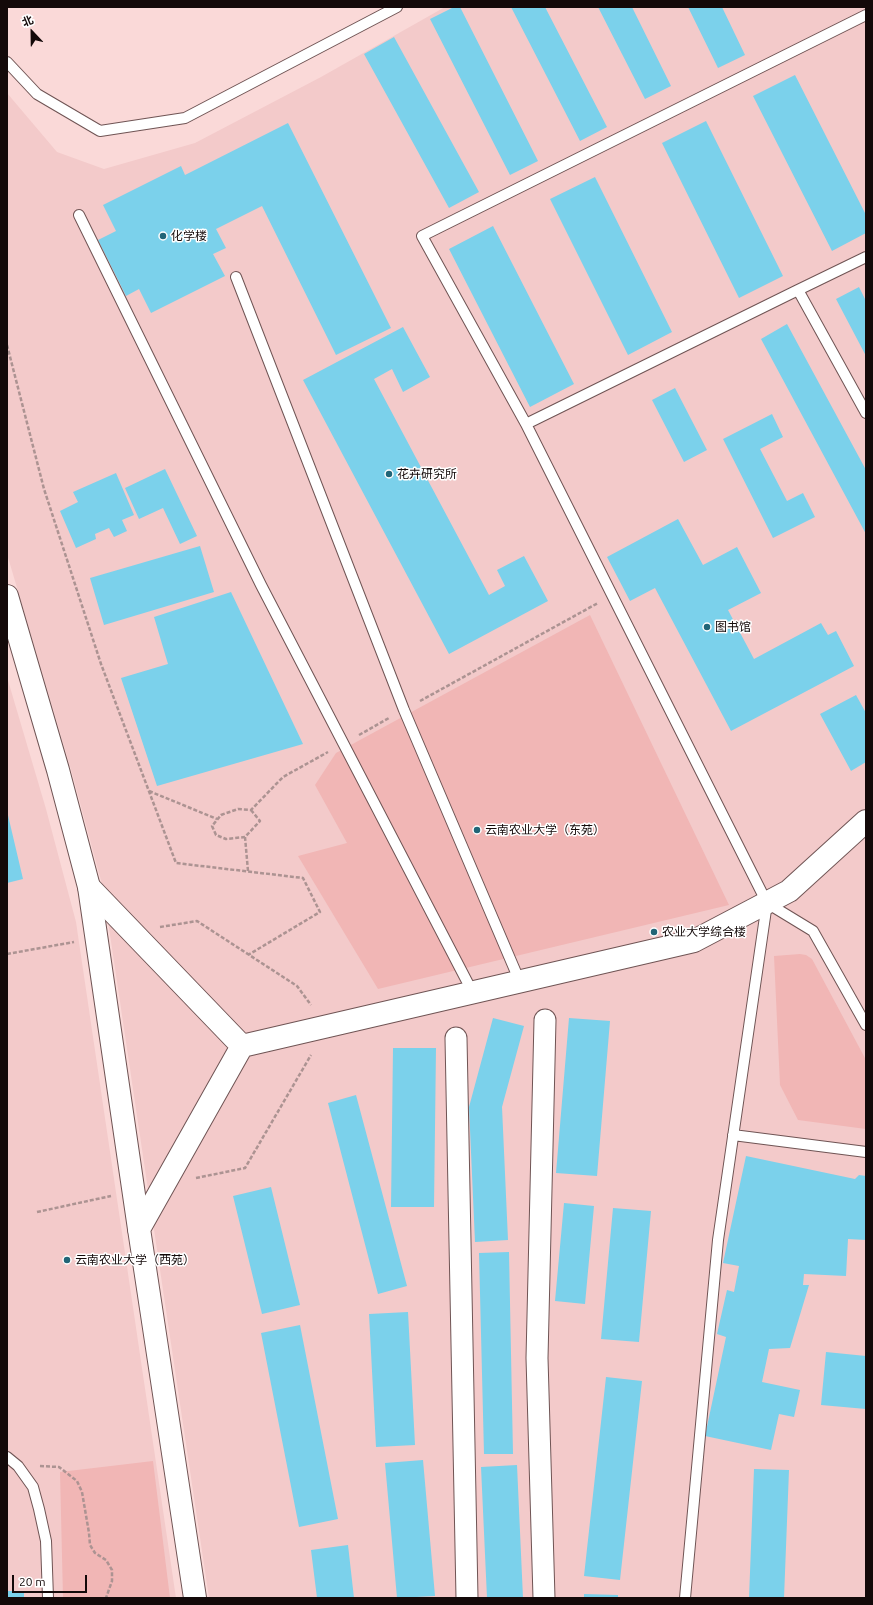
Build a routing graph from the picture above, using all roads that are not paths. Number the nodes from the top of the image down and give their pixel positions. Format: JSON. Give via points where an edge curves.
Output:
{"nodes":[{"id":1,"x":396,"y":7,"type":"edge"},
{"id":2,"x":866,"y":14,"type":"edge"},
{"id":3,"x":7,"y":62,"type":"edge"},
{"id":4,"x":79,"y":215,"type":"dead end"},
{"id":5,"x":866,"y":257,"type":"edge"},
{"id":6,"x":236,"y":277,"type":"dead end"},
{"id":7,"x":798,"y":290,"type":"junction"},
{"id":8,"x":866,"y":412,"type":"edge"},
{"id":9,"x":526,"y":424,"type":"junction"},
{"id":10,"x":7,"y":596,"type":"edge"},
{"id":11,"x":866,"y":821,"type":"edge"},
{"id":12,"x":90,"y":887,"type":"junction"},
{"id":13,"x":767,"y":903,"type":"junction"},
{"id":14,"x":520,"y":982,"type":"junction"},
{"id":15,"x":473,"y":993,"type":"junction"},
{"id":16,"x":545,"y":1020,"type":"dead end"},
{"id":17,"x":866,"y":1024,"type":"edge"},
{"id":18,"x":456,"y":1038,"type":"dead end"},
{"id":19,"x":242,"y":1046,"type":"junction"},
{"id":20,"x":733,"y":1135,"type":"junction"},
{"id":21,"x":866,"y":1152,"type":"edge"},
{"id":22,"x":139,"y":1230,"type":"junction"},
{"id":23,"x":7,"y":1457,"type":"edge"},
{"id":24,"x":48,"y":1598,"type":"edge"},
{"id":25,"x":195,"y":1598,"type":"edge"},
{"id":26,"x":467,"y":1598,"type":"edge"},
{"id":27,"x":544,"y":1598,"type":"edge"},
{"id":28,"x":685,"y":1598,"type":"edge"}],
"edges":[{"from":1,"to":3,"type":"lane","via":[[185,118],[100,131],[37,94]]},
{"from":2,"to":9,"type":"lane","via":[[422,236]]},
{"from":4,"to":15,"type":"lane","via":[[261,585]]},
{"from":5,"to":7,"type":"lane"},
{"from":6,"to":14,"type":"lane","via":[[404,710]]},
{"from":7,"to":8,"type":"lane"},
{"from":7,"to":9,"type":"lane"},
{"from":9,"to":13,"type":"lane"},
{"from":10,"to":12,"type":"street"},
{"from":11,"to":13,"type":"street","via":[[789,891]]},
{"from":12,"to":19,"type":"street"},
{"from":12,"to":22,"type":"street"},
{"from":13,"to":14,"type":"street","via":[[694,941]]},
{"from":13,"to":17,"type":"lane","via":[[813,931]]},
{"from":13,"to":20,"type":"lane"},
{"from":14,"to":15,"type":"street"},
{"from":15,"to":19,"type":"street"},
{"from":16,"to":27,"type":"street","via":[[537,1358]]},
{"from":18,"to":26,"type":"street"},
{"from":19,"to":22,"type":"street"},
{"from":20,"to":21,"type":"lane"},
{"from":20,"to":28,"type":"lane","via":[[718,1240]]},
{"from":22,"to":25,"type":"street"},
{"from":23,"to":24,"type":"lane","via":[[18,1466],[33,1487],[46,1540]]}]}
